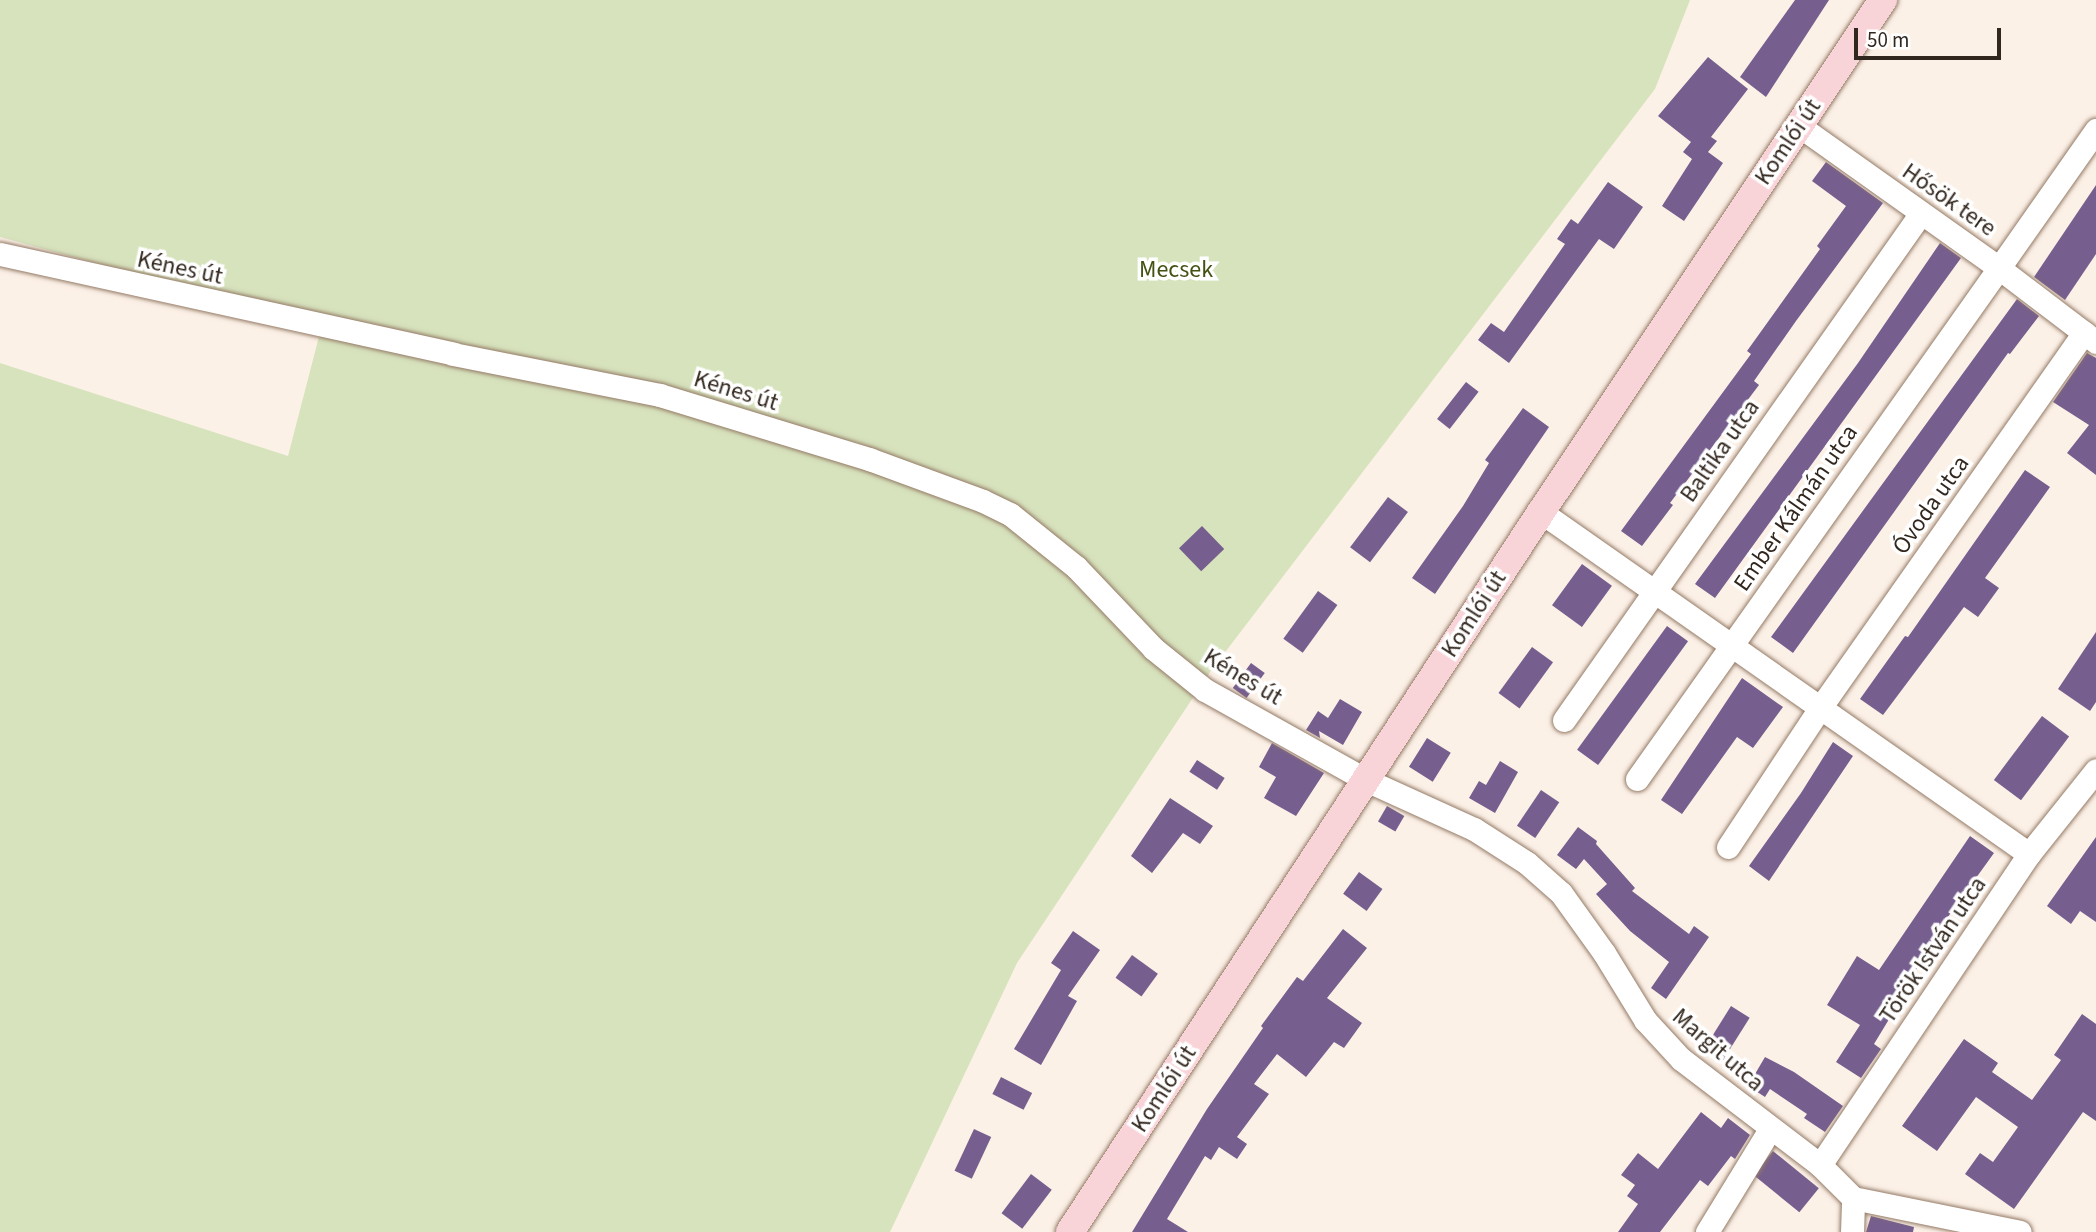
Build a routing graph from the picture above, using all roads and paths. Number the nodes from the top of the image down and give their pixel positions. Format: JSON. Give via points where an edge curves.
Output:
{"nodes":[{"id":1,"x":1884,"y":0,"type":"edge"},
{"id":2,"x":1798,"y":125,"type":"junction"},
{"id":3,"x":2096,"y":130,"type":"edge"},
{"id":4,"x":1921,"y":213,"type":"junction"},
{"id":5,"x":0,"y":254,"type":"edge"},
{"id":6,"x":1999,"y":268,"type":"junction"},
{"id":7,"x":2090,"y":337,"type":"edge"},
{"id":8,"x":1541,"y":512,"type":"junction"},
{"id":9,"x":1654,"y":590,"type":"junction"},
{"id":10,"x":1730,"y":646,"type":"junction"},
{"id":11,"x":1820,"y":708,"type":"junction"},
{"id":12,"x":1564,"y":720,"type":"dead end"},
{"id":13,"x":2096,"y":770,"type":"edge"},
{"id":14,"x":1637,"y":779,"type":"dead end"},
{"id":15,"x":1366,"y":780,"type":"junction"},
{"id":16,"x":1728,"y":847,"type":"dead end"},
{"id":17,"x":2029,"y":854,"type":"junction"},
{"id":18,"x":1770,"y":1129,"type":"junction"},
{"id":19,"x":1820,"y":1165,"type":"junction"},
{"id":20,"x":1853,"y":1198,"type":"junction"},
{"id":21,"x":1070,"y":1232,"type":"edge"},
{"id":22,"x":1707,"y":1232,"type":"edge"},
{"id":23,"x":1852,"y":1232,"type":"edge"},
{"id":24,"x":2021,"y":1232,"type":"edge"}],
"edges":[{"from":1,"to":2,"type":"main road","name":"Komlói út"},
{"from":2,"to":4,"type":"street","name":"Hősök tere"},
{"from":2,"to":8,"type":"main road","name":"Komlói út"},
{"from":3,"to":6,"type":"street","name":"Hősök tere"},
{"from":4,"to":6,"type":"street","name":"Hősök tere"},
{"from":4,"to":9,"type":"street","name":"Baltika utca"},
{"from":5,"to":15,"type":"street","name":"Kénes út","via":[[660,395],[975,497],[1010,514],[1076,567],[1154,649],[1205,690]]},
{"from":6,"to":7,"type":"street"},
{"from":6,"to":10,"type":"street","name":"Ember Kálmán utca"},
{"from":7,"to":11,"type":"street","name":"Óvoda utca"},
{"from":8,"to":9,"type":"street"},
{"from":8,"to":15,"type":"main road","name":"Komlói út"},
{"from":9,"to":10,"type":"street"},
{"from":9,"to":12,"type":"street","name":"Baltika utca"},
{"from":10,"to":11,"type":"street"},
{"from":10,"to":14,"type":"street","name":"Ember Kálmán utca"},
{"from":11,"to":16,"type":"street","name":"Óvoda utca"},
{"from":11,"to":17,"type":"street"},
{"from":13,"to":17,"type":"street","name":"Török István utca"},
{"from":15,"to":18,"type":"street","name":"Margit utca","via":[[1474,829],[1527,863],[1561,893],[1645,1020],[1681,1059]]},
{"from":15,"to":21,"type":"main road","name":"Komlói út"},
{"from":17,"to":19,"type":"street","name":"Török István utca"},
{"from":18,"to":19,"type":"street","name":"Margit utca"},
{"from":18,"to":22,"type":"street"},
{"from":19,"to":20,"type":"street","name":"Margit utca"},
{"from":20,"to":23,"type":"street"},
{"from":20,"to":24,"type":"street"}]}
